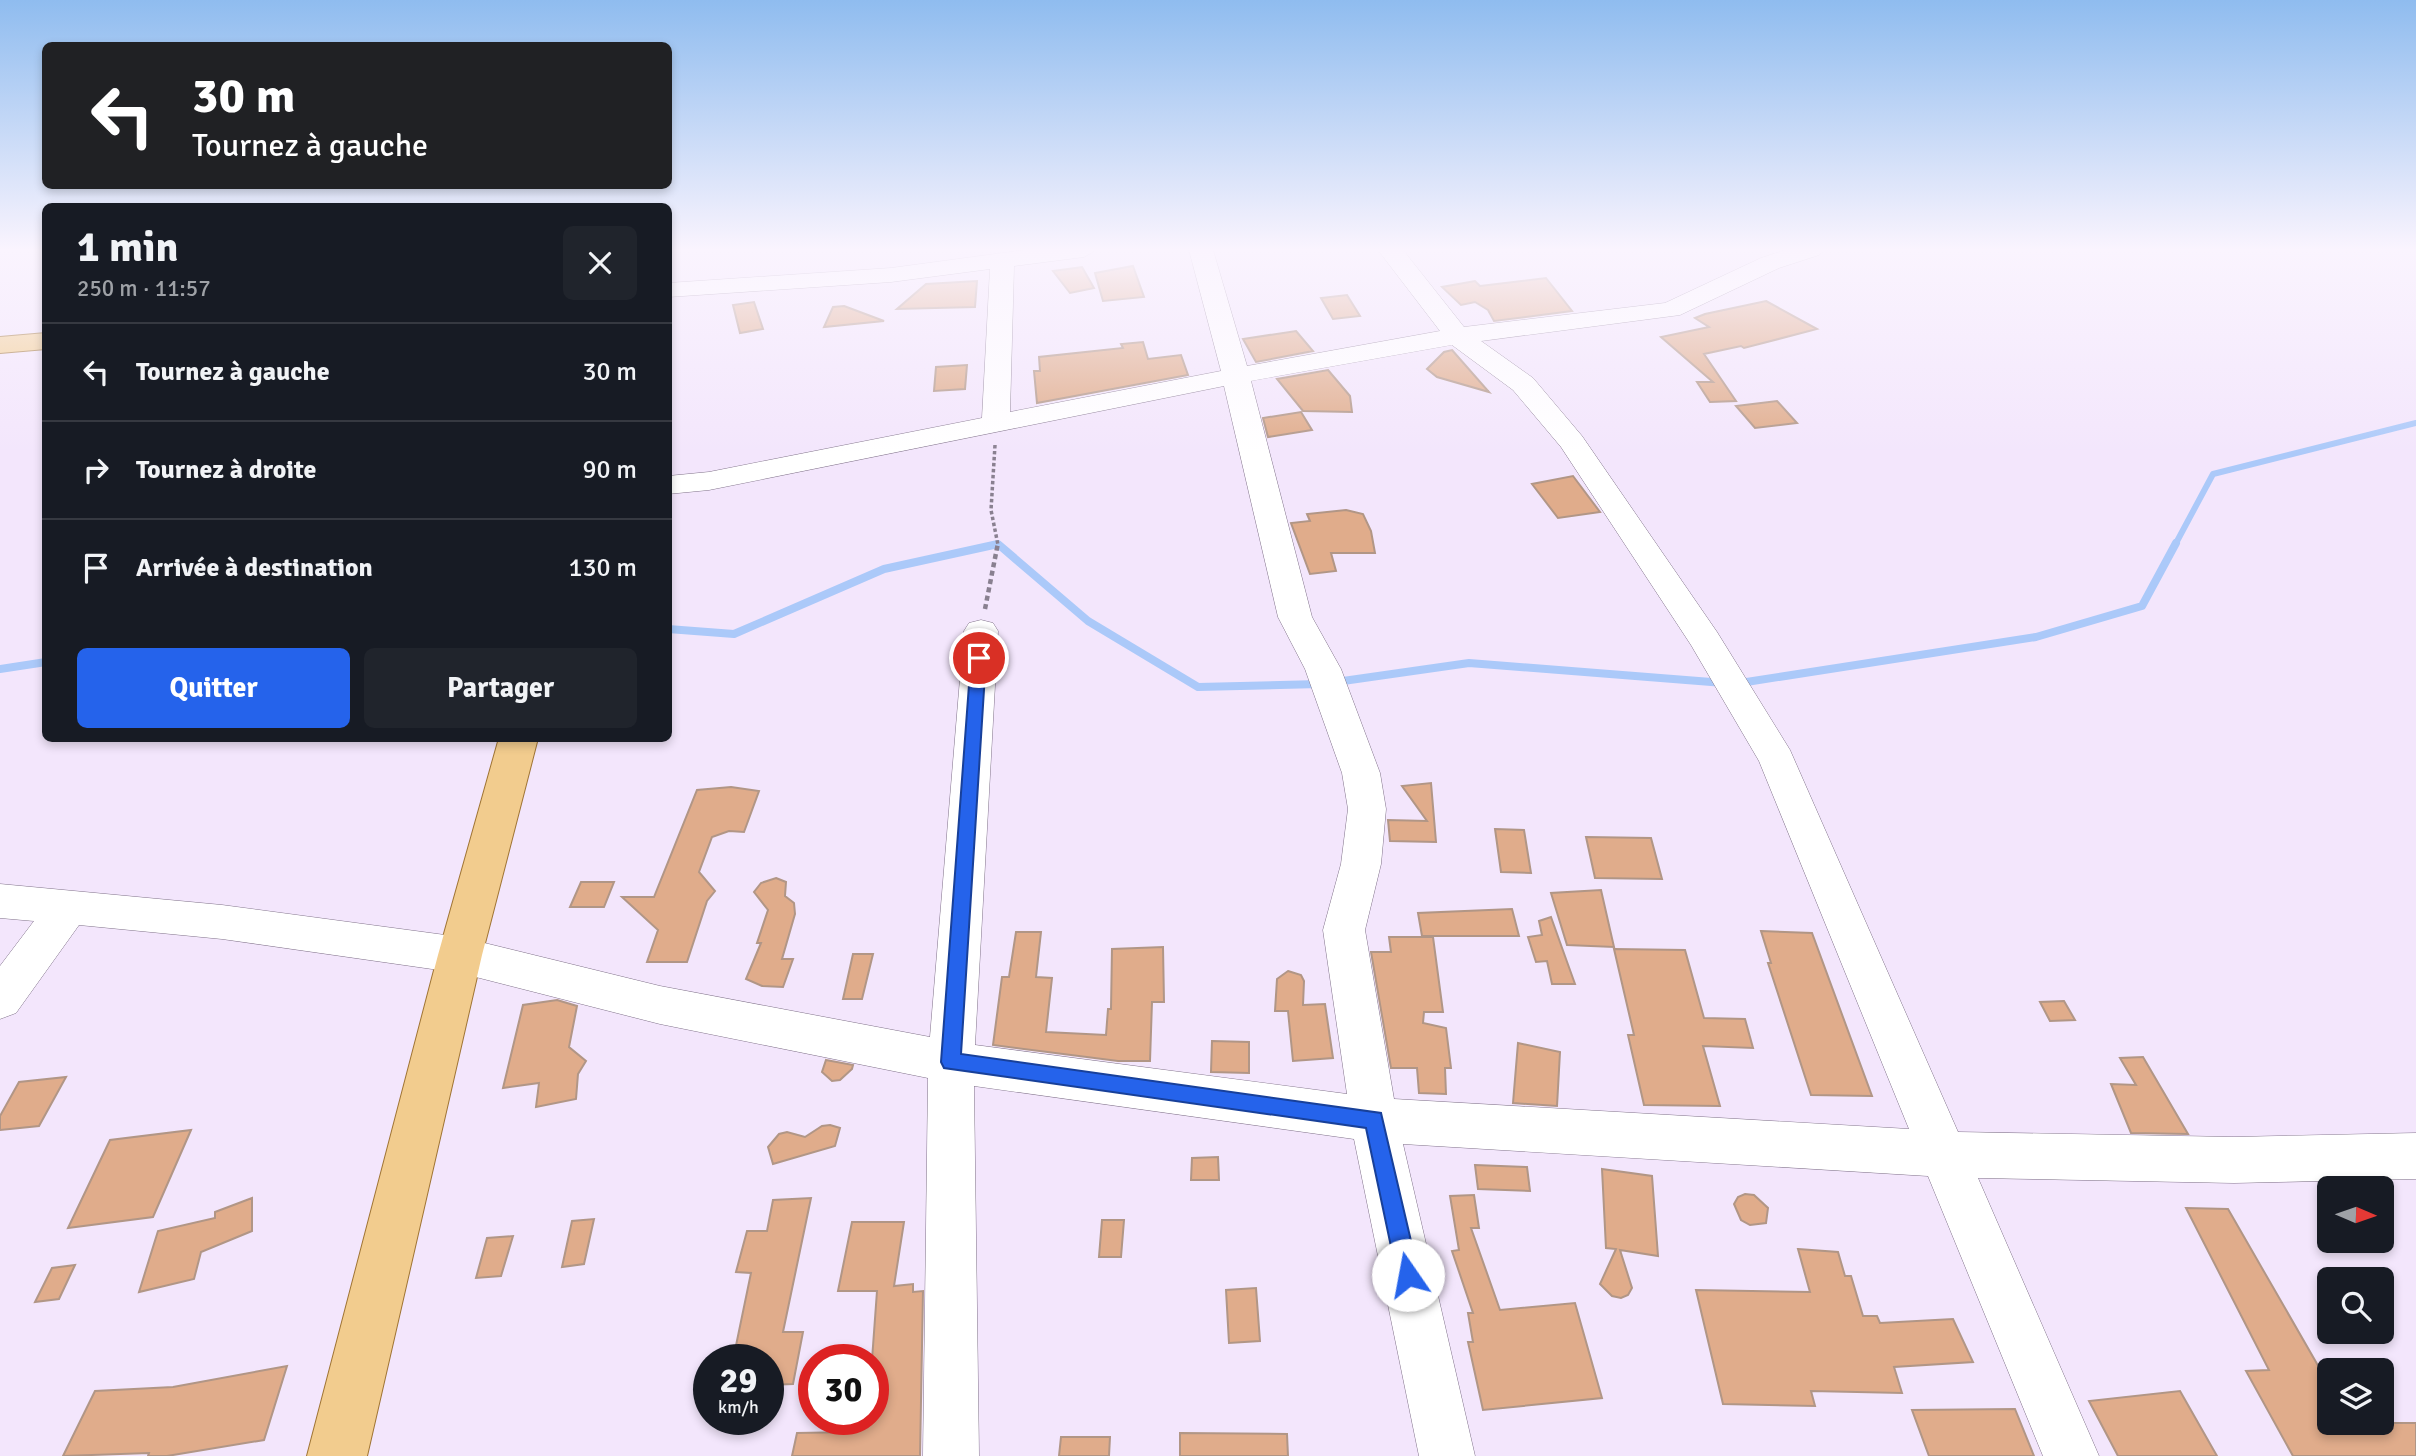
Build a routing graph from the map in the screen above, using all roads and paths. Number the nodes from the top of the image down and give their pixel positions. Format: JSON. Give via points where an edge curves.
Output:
{"nodes":[{"id":1,"x":1000,"y":318,"type":"edge"},
{"id":2,"x":1223,"y":318,"type":"edge"},
{"id":3,"x":1443,"y":318,"type":"edge"},
{"id":4,"x":1606,"y":318,"type":"edge"},
{"id":5,"x":1457,"y":336,"type":"junction"},
{"id":6,"x":42,"y":341,"type":"edge"},
{"id":7,"x":0,"y":345,"type":"edge"},
{"id":8,"x":1236,"y":376,"type":"junction"},
{"id":9,"x":996,"y":423,"type":"junction"},
{"id":10,"x":672,"y":485,"type":"edge"},
{"id":11,"x":981,"y":631,"type":"joint"},
{"id":12,"x":518,"y":742,"type":"edge"},
{"id":13,"x":0,"y":901,"type":"edge"},
{"id":14,"x":68,"y":908,"type":"junction"},
{"id":15,"x":460,"y":954,"type":"junction"},
{"id":16,"x":0,"y":1000,"type":"edge"},
{"id":17,"x":951,"y":1062,"type":"junction"},
{"id":18,"x":1374,"y":1120,"type":"junction"},
{"id":19,"x":1942,"y":1154,"type":"junction"},
{"id":20,"x":2416,"y":1156,"type":"edge"},
{"id":21,"x":337,"y":1456,"type":"edge"},
{"id":22,"x":951,"y":1456,"type":"edge"},
{"id":23,"x":1447,"y":1456,"type":"edge"},
{"id":24,"x":2071,"y":1456,"type":"edge"}],
"edges":[{"from":1,"to":9,"type":"street"},
{"from":2,"to":8,"type":"street"},
{"from":3,"to":5,"type":"street"},
{"from":4,"to":5,"type":"street"},
{"from":5,"to":8,"type":"street"},
{"from":5,"to":19,"type":"street","via":[[1523,383],[1572,442],[1705,640],[1777,760]]},
{"from":6,"to":7,"type":"main road"},
{"from":8,"to":9,"type":"street"},
{"from":8,"to":18,"type":"street","via":[[1296,617],[1322,669],[1361,773],[1367,809],[1361,864],[1344,930]]},
{"from":9,"to":10,"type":"street"},
{"from":9,"to":11,"type":"path","via":[[991,510],[998,544]]},
{"from":11,"to":17,"type":"street"},
{"from":12,"to":15,"type":"main road"},
{"from":13,"to":14,"type":"street"},
{"from":14,"to":15,"type":"street","via":[[222,922]]},
{"from":14,"to":16,"type":"street"},
{"from":15,"to":17,"type":"street","via":[[660,1005]]},
{"from":15,"to":21,"type":"main road"},
{"from":17,"to":18,"type":"street"},
{"from":17,"to":22,"type":"street"},
{"from":18,"to":19,"type":"street"},
{"from":18,"to":23,"type":"street"},
{"from":19,"to":20,"type":"street","via":[[2234,1160]]},
{"from":19,"to":24,"type":"street"}]}
